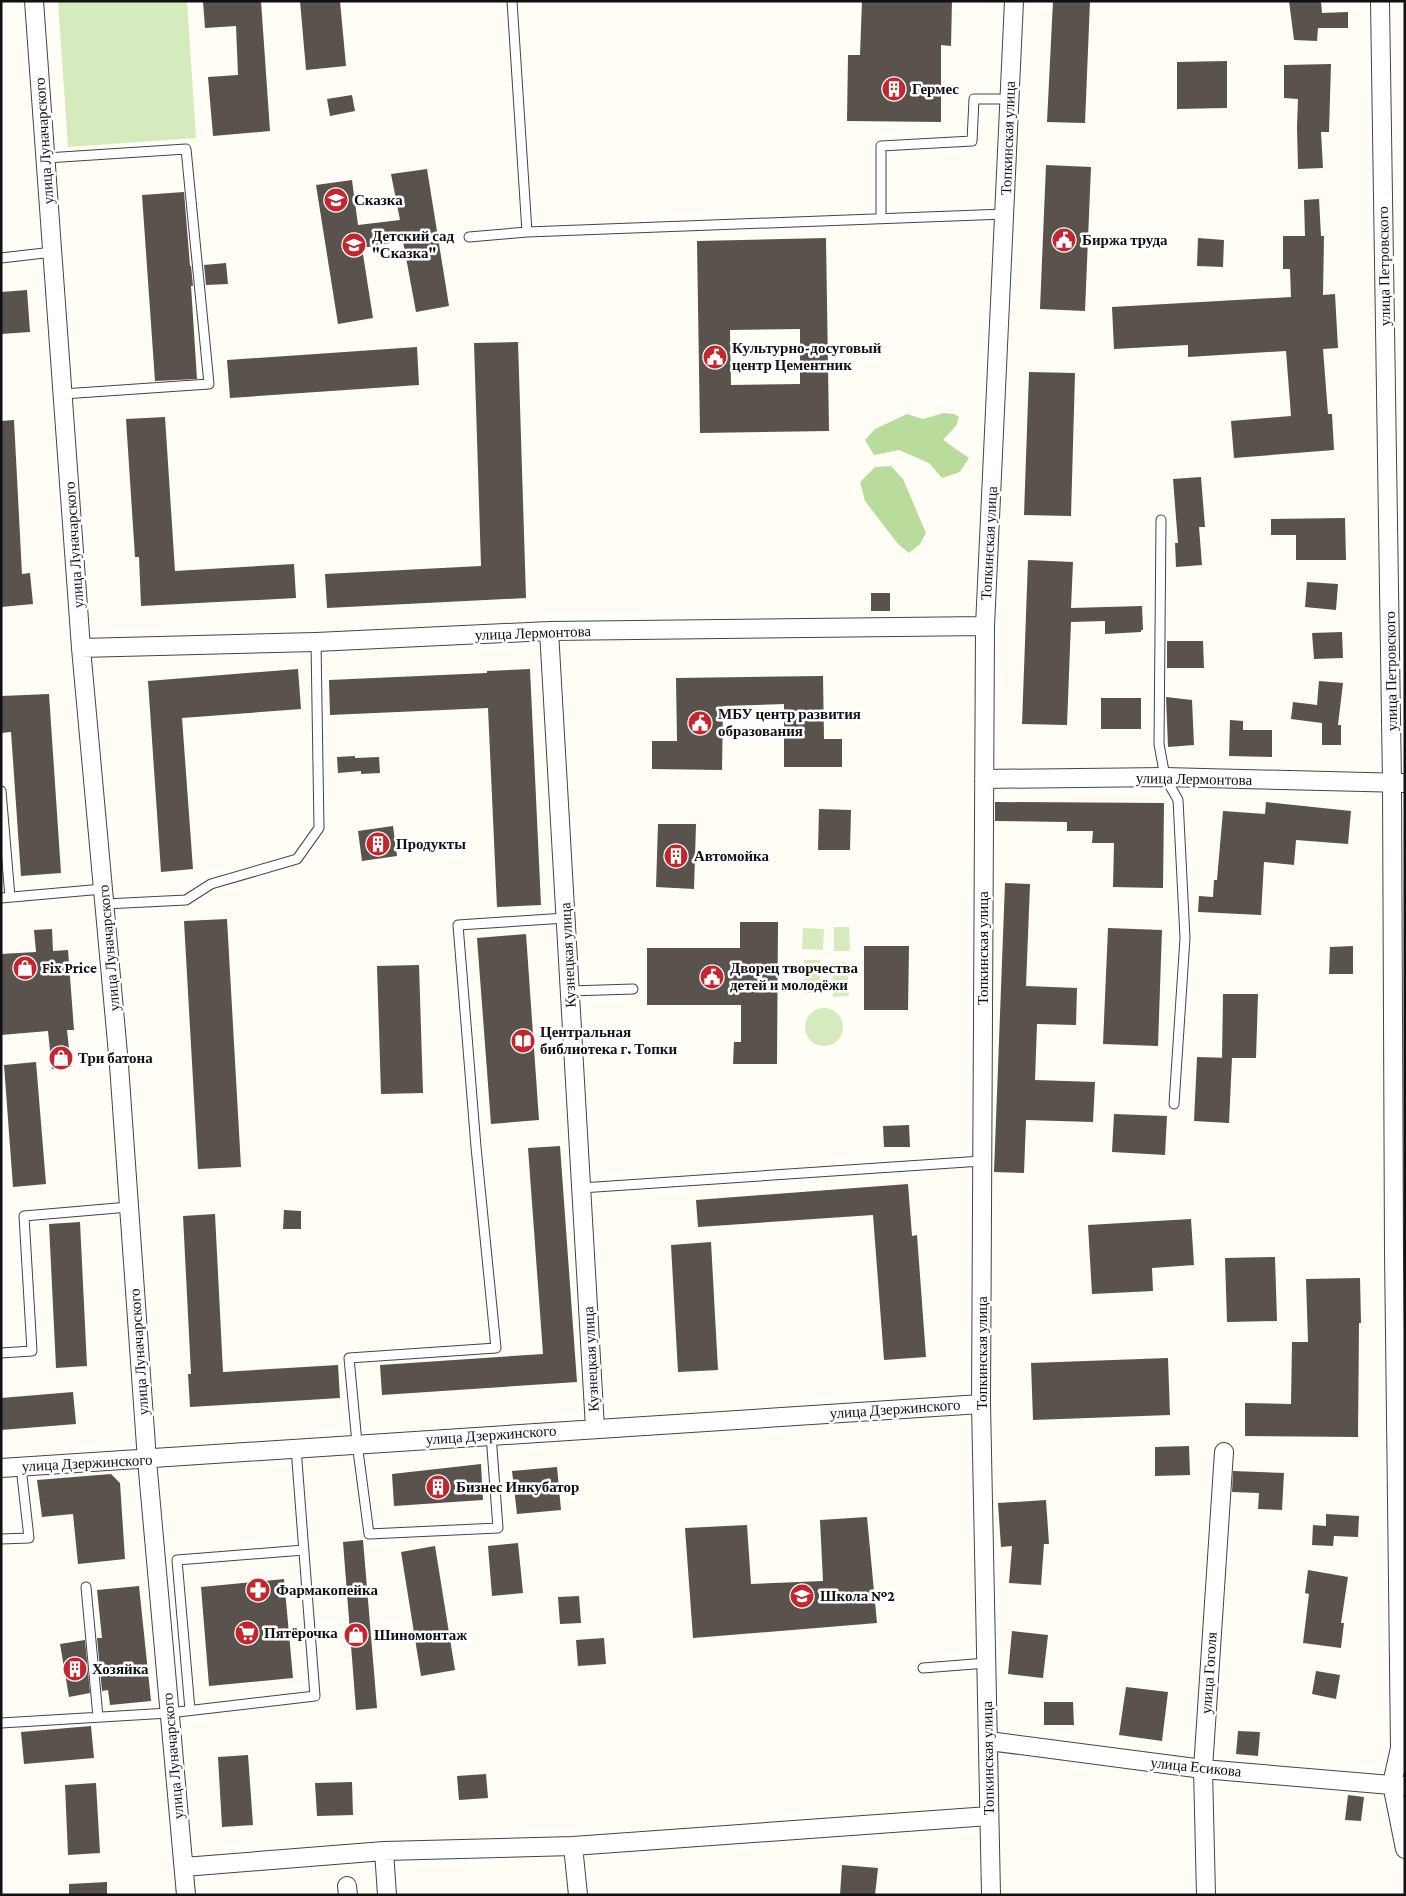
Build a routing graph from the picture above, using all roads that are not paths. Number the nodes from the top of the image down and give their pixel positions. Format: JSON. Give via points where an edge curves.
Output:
{"nodes":[{"id":1,"x":34,"y":1,"type":"edge"},
{"id":2,"x":512,"y":1,"type":"edge"},
{"id":3,"x":1014,"y":1,"type":"edge"},
{"id":4,"x":1380,"y":1,"type":"edge"},
{"id":5,"x":1010,"y":99,"type":"junction"},
{"id":6,"x":46,"y":158,"type":"junction"},
{"id":7,"x":1005,"y":214,"type":"junction"},
{"id":8,"x":881,"y":218,"type":"junction"},
{"id":9,"x":527,"y":232,"type":"junction"},
{"id":10,"x":469,"y":237,"type":"dead end"},
{"id":11,"x":52,"y":252,"type":"junction"},
{"id":12,"x":1,"y":258,"type":"edge"},
{"id":13,"x":63,"y":394,"type":"junction"},
{"id":14,"x":1161,"y":520,"type":"dead end"},
{"id":15,"x":985,"y":626,"type":"junction"},
{"id":16,"x":549,"y":631,"type":"junction"},
{"id":17,"x":316,"y":642,"type":"junction"},
{"id":18,"x":81,"y":648,"type":"junction"},
{"id":19,"x":1166,"y":777,"type":"junction"},
{"id":20,"x":984,"y":779,"type":"junction"},
{"id":21,"x":1398,"y":783,"type":"edge"},
{"id":22,"x":1,"y":791,"type":"edge"},
{"id":23,"x":6,"y":897,"type":"edge"},
{"id":24,"x":104,"y":897,"type":"junction"},
{"id":25,"x":566,"y":918,"type":"junction"},
{"id":26,"x":633,"y":989,"type":"dead end"},
{"id":27,"x":570,"y":991,"type":"junction"},
{"id":28,"x":1174,"y":1104,"type":"dead end"},
{"id":29,"x":982,"y":1161,"type":"junction"},
{"id":30,"x":582,"y":1188,"type":"junction"},
{"id":31,"x":129,"y":1207,"type":"junction"},
{"id":32,"x":1399,"y":1253,"type":"edge"},
{"id":33,"x":1,"y":1353,"type":"edge"},
{"id":34,"x":982,"y":1404,"type":"junction"},
{"id":35,"x":595,"y":1428,"type":"junction"},
{"id":36,"x":491,"y":1435,"type":"junction"},
{"id":37,"x":357,"y":1444,"type":"junction"},
{"id":38,"x":296,"y":1448,"type":"junction"},
{"id":39,"x":1224,"y":1452,"type":"dead end"},
{"id":40,"x":147,"y":1460,"type":"junction"},
{"id":41,"x":21,"y":1467,"type":"junction"},
{"id":42,"x":1,"y":1468,"type":"edge"},
{"id":43,"x":1,"y":1539,"type":"edge"},
{"id":44,"x":304,"y":1550,"type":"junction"},
{"id":45,"x":166,"y":1561,"type":"junction"},
{"id":46,"x":86,"y":1587,"type":"dead end"},
{"id":47,"x":987,"y":1663,"type":"junction"},
{"id":48,"x":923,"y":1668,"type":"dead end"},
{"id":49,"x":190,"y":1710,"type":"junction"},
{"id":50,"x":169,"y":1713,"type":"junction"},
{"id":51,"x":98,"y":1717,"type":"junction"},
{"id":52,"x":1,"y":1723,"type":"edge"},
{"id":53,"x":988,"y":1741,"type":"junction"},
{"id":54,"x":1203,"y":1770,"type":"junction"},
{"id":55,"x":1399,"y":1785,"type":"edge"},
{"id":56,"x":989,"y":1816,"type":"junction"},
{"id":57,"x":573,"y":1846,"type":"junction"},
{"id":58,"x":1405,"y":1849,"type":"edge"},
{"id":59,"x":384,"y":1851,"type":"junction"},
{"id":60,"x":184,"y":1867,"type":"junction"},
{"id":61,"x":186,"y":1895,"type":"edge"},
{"id":62,"x":387,"y":1895,"type":"edge"},
{"id":63,"x":578,"y":1895,"type":"edge"},
{"id":64,"x":991,"y":1895,"type":"edge"},
{"id":65,"x":1206,"y":1895,"type":"edge"}],
"edges":[{"from":1,"to":6,"type":"street","name":"улица Луначарского"},
{"from":2,"to":9,"type":"lane"},
{"from":3,"to":5,"type":"street","name":"Топкинская улица"},
{"from":4,"to":21,"type":"street","name":"улица Петровского"},
{"from":5,"to":7,"type":"street","name":"Топкинская улица"},
{"from":5,"to":8,"type":"lane","via":[[974,99],[972,141],[881,146]]},
{"from":6,"to":11,"type":"street","name":"улица Луначарского"},
{"from":6,"to":13,"type":"lane","via":[[186,149],[209,384]]},
{"from":7,"to":8,"type":"lane"},
{"from":7,"to":15,"type":"street","name":"Топкинская улица"},
{"from":8,"to":9,"type":"lane"},
{"from":9,"to":10,"type":"lane"},
{"from":11,"to":12,"type":"lane"},
{"from":11,"to":13,"type":"street","name":"улица Луначарского"},
{"from":13,"to":18,"type":"street","name":"улица Луначарского"},
{"from":14,"to":19,"type":"lane","via":[[1160,744]]},
{"from":15,"to":16,"type":"street","name":"улица Лермонтова"},
{"from":15,"to":20,"type":"street","name":"Топкинская улица"},
{"from":16,"to":17,"type":"street","name":"улица Лермонтова"},
{"from":16,"to":25,"type":"street","name":"Кузнецкая улица"},
{"from":17,"to":18,"type":"street","name":"улица Лермонтова"},
{"from":17,"to":24,"type":"lane","via":[[319,828],[297,859],[212,884],[186,900]]},
{"from":18,"to":24,"type":"street","name":"улица Луначарского"},
{"from":19,"to":20,"type":"street","name":"улица Лермонтова"},
{"from":19,"to":21,"type":"street","name":"улица Лермонтова"},
{"from":19,"to":28,"type":"lane","via":[[1178,800],[1185,938]]},
{"from":20,"to":29,"type":"street","name":"Топкинская улица"},
{"from":21,"to":32,"type":"street","name":"улица Петровского"},
{"from":22,"to":23,"type":"lane"},
{"from":23,"to":24,"type":"lane"},
{"from":24,"to":31,"type":"street","name":"улица Луначарского"},
{"from":25,"to":27,"type":"street","name":"Кузнецкая улица"},
{"from":25,"to":37,"type":"lane","via":[[458,925],[496,1348],[349,1358]]},
{"from":26,"to":27,"type":"lane"},
{"from":27,"to":30,"type":"street","name":"Кузнецкая улица"},
{"from":29,"to":30,"type":"lane"},
{"from":29,"to":34,"type":"street","name":"Топкинская улица"},
{"from":30,"to":35,"type":"street","name":"Кузнецкая улица"},
{"from":31,"to":33,"type":"lane","via":[[24,1216],[32,1351]]},
{"from":31,"to":40,"type":"street","name":"улица Луначарского"},
{"from":32,"to":55,"type":"street","name":"улица Петровского"},
{"from":34,"to":35,"type":"street","name":"улица Дзержинского"},
{"from":34,"to":47,"type":"street","name":"Топкинская улица"},
{"from":35,"to":36,"type":"street","name":"улица Дзержинского"},
{"from":36,"to":37,"type":"street","name":"улица Дзержинского"},
{"from":36,"to":37,"type":"lane","via":[[498,1528],[369,1534]]},
{"from":37,"to":38,"type":"street","name":"улица Дзержинского"},
{"from":38,"to":40,"type":"street","name":"улица Дзержинского"},
{"from":38,"to":44,"type":"lane"},
{"from":39,"to":54,"type":"street","name":"улица Гоголя"},
{"from":40,"to":41,"type":"street","name":"улица Дзержинского"},
{"from":40,"to":45,"type":"street","name":"улица Луначарского"},
{"from":41,"to":42,"type":"street","name":"улица Дзержинского"},
{"from":41,"to":43,"type":"lane","via":[[29,1538]]},
{"from":44,"to":45,"type":"lane"},
{"from":44,"to":49,"type":"lane","via":[[315,1696]]},
{"from":45,"to":49,"type":"lane"},
{"from":45,"to":50,"type":"street","name":"улица Луначарского"},
{"from":46,"to":51,"type":"lane"},
{"from":47,"to":48,"type":"lane"},
{"from":47,"to":53,"type":"street","name":"Топкинская улица"},
{"from":49,"to":50,"type":"lane"},
{"from":50,"to":51,"type":"lane"},
{"from":50,"to":60,"type":"street","name":"улица Луначарского"},
{"from":51,"to":52,"type":"lane"},
{"from":53,"to":54,"type":"street","name":"улица Есикова"},
{"from":53,"to":56,"type":"street","name":"Топкинская улица"},
{"from":54,"to":55,"type":"street","name":"улица Есикова"},
{"from":54,"to":65,"type":"street","name":"улица Гоголя"},
{"from":55,"to":58,"type":"street","name":"улица Петровского"},
{"from":56,"to":57,"type":"street"},
{"from":56,"to":64,"type":"street","name":"Топкинская улица"},
{"from":57,"to":59,"type":"street"},
{"from":57,"to":63,"type":"street"},
{"from":59,"to":60,"type":"street"},
{"from":59,"to":62,"type":"street"},
{"from":60,"to":61,"type":"street","name":"улица Луначарского"}]}
